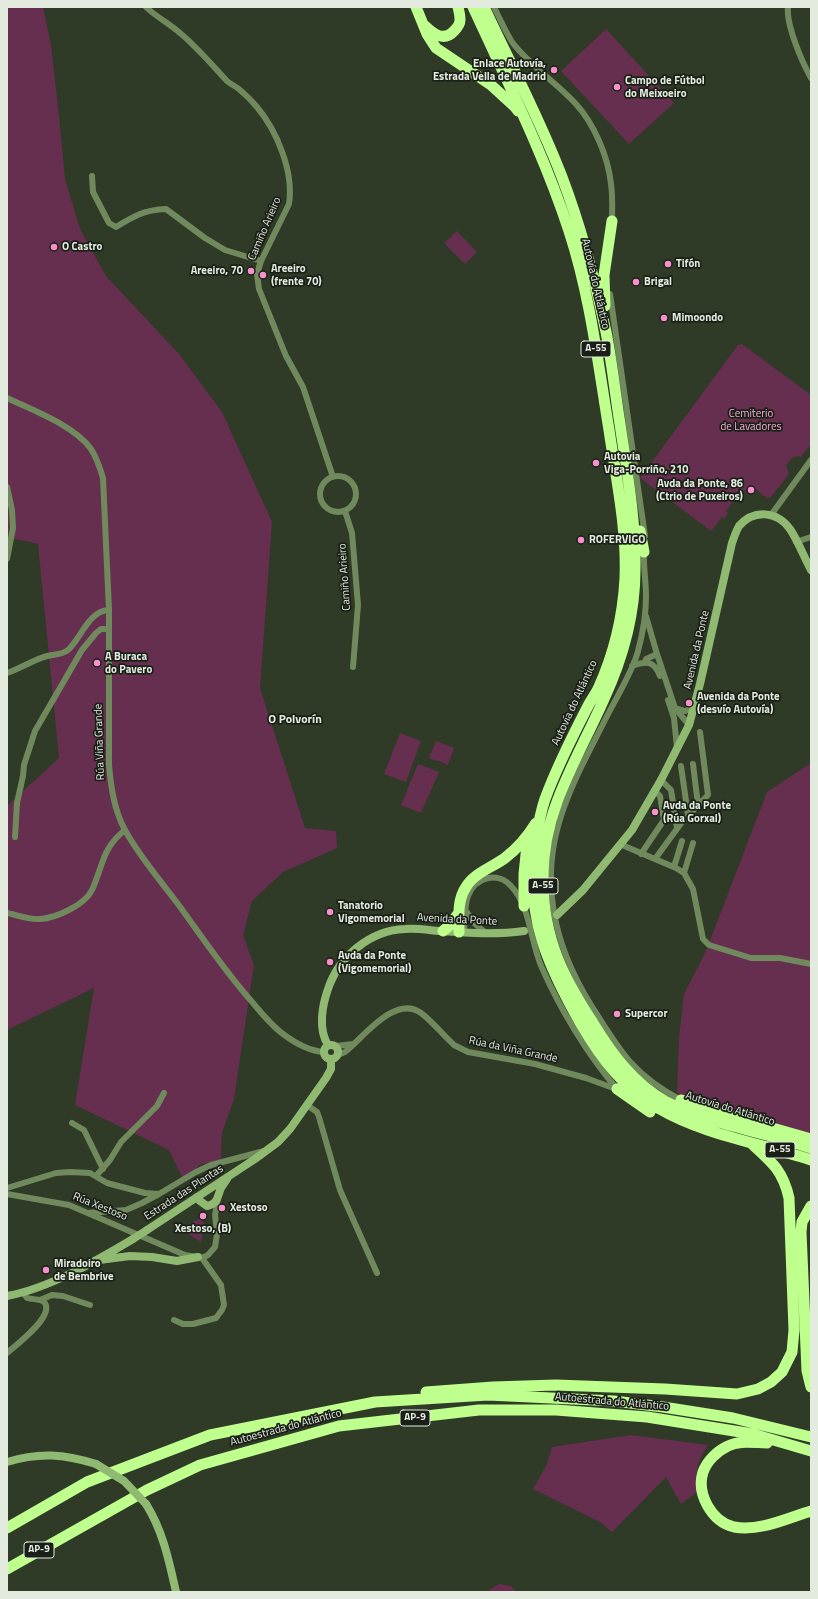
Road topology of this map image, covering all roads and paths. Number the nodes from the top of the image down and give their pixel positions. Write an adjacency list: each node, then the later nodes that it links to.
1 (147, 7): 13 (street, Camiño Arieiro)
2 (416, 7): 8 (highway)
3 (458, 7): 8 (highway)
4 (473, 7): 10 (highway, Autovía do Atlántico / A-55)
5 (484, 7): 14 (highway, Autovía do Atlántico / A-55)
6 (494, 7): 12 (street)
7 (788, 7): 9 (street)
8 (423, 24): 10 (highway)
9 (811, 78)
10 (532, 136): 47 (highway, Autovía do Atlántico / A-55)
11 (92, 176): 13 (street)
12 (612, 221): 14 (highway); 24 (street)
13 (261, 261): 17 (street, Camiño Arieiro)
14 (606, 332): 19 (highway, Autovía do Atlántico / A-55)
15 (7, 398): 27 (street, Rúa Viña Grande)
16 (811, 460): 21 (street)
17 (333, 477): 20 (street); 20 (street)
18 (7, 487): 25 (street)
19 (631, 495): 24 (highway); 82 (highway, Autovía do Atlántico / A-55)
20 (345, 511): 33 (street, Camiño Arieiro)
21 (771, 515): 23 (street); 36 (street, Avenida da Ponte)
22 (811, 537): 23 (street)
23 (796, 542): 26 (street)
24 (644, 552): 28 (street)
25 (7, 559)
26 (811, 570)
27 (109, 610): 29 (street, Rúa Viña Grande); 34 (street)
28 (645, 613): 30 (street); 32 (street)
29 (108, 629): 49 (street, Rúa Viña Grande); 51 (street)
30 (657, 654): 31 (street); 35 (street)
31 (645, 662): 32 (street); 37 (street)
32 (632, 666): 76 (street)
33 (353, 667)
34 (7, 673)
35 (675, 708): 36 (street); 38 (street)
36 (694, 708): 38 (street, Avenida da Ponte)
37 (674, 718): 38 (street); 40 (street)
38 (688, 725): 40 (street, Avenida da Ponte)
39 (700, 732): 45 (street)
40 (677, 749): 43 (street, Avenida da Ponte)
41 (693, 764): 45 (street)
42 (682, 766): 46 (street)
43 (661, 780): 44 (street, Avenida da Ponte); 48 (street)
44 (655, 791): 54 (street, Avenida da Ponte); 55 (street)
45 (698, 805): 46 (street)
46 (688, 815): 48 (street)
47 (538, 821): 50 (highway); 79 (highway, Autovía do Atlántico / A-55)
48 (678, 828): 56 (street)
49 (125, 830): 61 (street); 70 (street, Rúa Viña Grande)
50 (528, 834): 59 (highway); 60 (highway)
51 (15, 837)
52 (682, 841): 57 (street)
53 (693, 843): 58 (street)
54 (622, 845): 55 (street); 62 (street, Avenida da Ponte)
55 (641, 854): 56 (street)
56 (655, 859): 57 (street)
57 (674, 867): 58 (street)
58 (684, 873): 67 (street)
59 (524, 906): 60 (street); 72 (street)
60 (462, 912): 63 (highway); 65 (highway); 66 (street)
61 (7, 913)
62 (557, 915)
63 (443, 931): 65 (street, Avenida da Ponte); 70 (street, Avenida da Ponte)
64 (524, 931): 66 (street, Avenida da Ponte)
65 (462, 932): 66 (street, Avenida da Ponte)
66 (486, 934)
67 (811, 964)
68 (353, 1044): 69 (street); 71 (street, Rúa da Viña Grande); 73 (street, Rúa da Viña Grande)
69 (336, 1046): 70 (street); 71 (street)
70 (326, 1048): 71 (street)
71 (335, 1057): 77 (street, Estrada das Plantas)
72 (605, 1075): 73 (street); 74 (street)
73 (600, 1083): 74 (street, Rúa da Viña Grande)
74 (617, 1089): 79 (highway)
75 (164, 1093): 85 (street)
76 (681, 1100): 80 (highway)
77 (307, 1105): 83 (street, Estrada das Plantas); 100 (street)
78 (72, 1123): 85 (street)
79 (697, 1126): 81 (highway, Autovía do Atlántico / A-55)
80 (811, 1139)
81 (749, 1141): 84 (highway, Autovía do Atlántico / A-55); 108 (highway)
82 (811, 1148)
83 (267, 1150): 86 (street, Estrada das Plantas); 91 (street)
84 (811, 1160)
85 (103, 1169): 87 (street)
86 (230, 1175): 88 (street, Estrada das Plantas); 93 (street)
87 (96, 1176): 89 (street); 91 (street)
88 (214, 1186): 92 (street, Estrada das Plantas); 93 (street)
89 (7, 1188)
90 (7, 1194): 96 (street, Rúa Xestoso)
91 (159, 1194): 96 (street)
92 (197, 1196): 94 (street); 99 (street, Estrada das Plantas, bridge)
93 (219, 1196): 94 (street); 97 (street)
94 (207, 1206): 97 (street)
95 (811, 1206): 107 (highway)
96 (88, 1213): 98 (street, Rúa Xestoso)
97 (215, 1214): 98 (street)
98 (200, 1258): 99 (street); 105 (street)
99 (94, 1261): 101 (street, Estrada das Plantas)
100 (377, 1273)
101 (23, 1293): 102 (street, Estrada das Plantas); 103 (street)
102 (7, 1296)
103 (40, 1300): 104 (street); 106 (street)
104 (90, 1305)
105 (174, 1320)
106 (7, 1353)
107 (811, 1387)
108 (375, 1402): 109 (highway, Autoestrada do Atlántico / AP-9); 114 (highway, Autoestrada do Atlántico / AP-9)
109 (811, 1437)
110 (777, 1442): 111 (highway, Autoestrada do Atlántico / AP-9); 113 (highway); 115 (highway, Autoestrada do Atlántico / AP-9)
111 (811, 1451)
112 (7, 1462): 116 (street, bridge)
113 (811, 1510)
114 (7, 1528)
115 (7, 1568)
116 (176, 1592)

